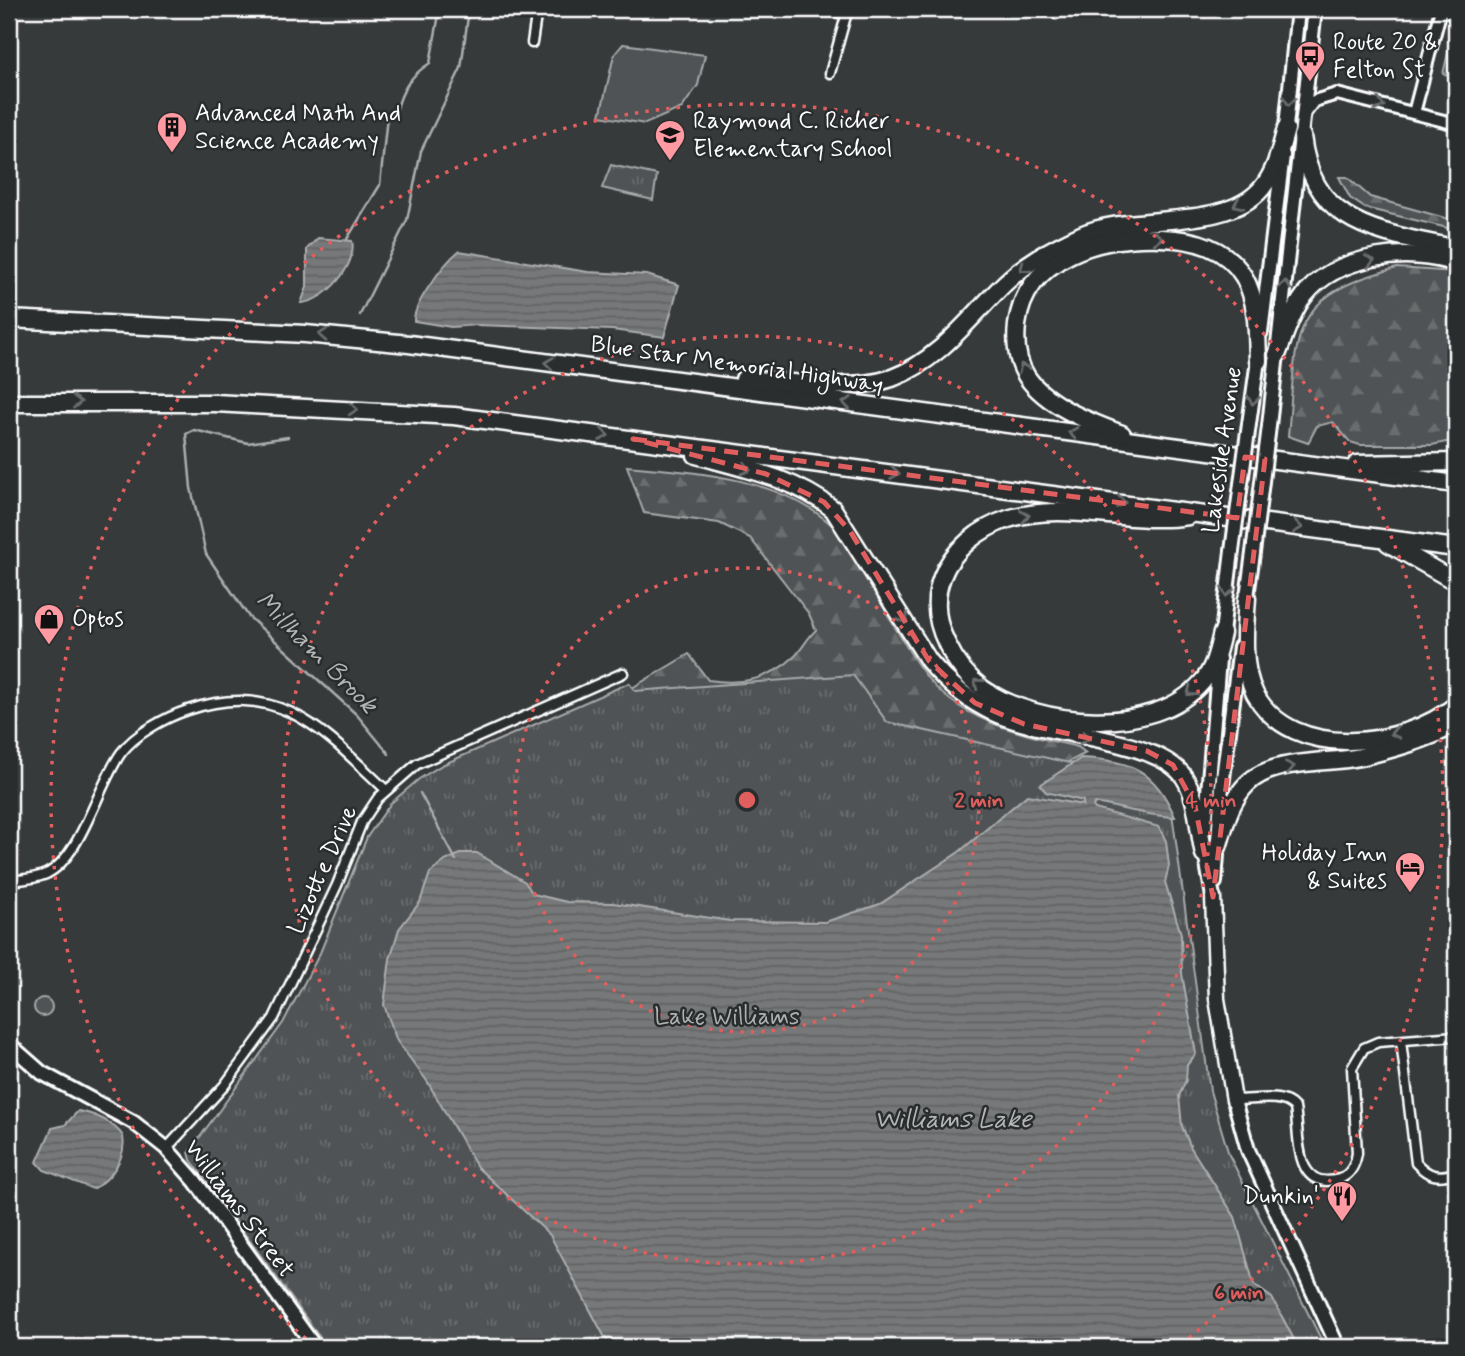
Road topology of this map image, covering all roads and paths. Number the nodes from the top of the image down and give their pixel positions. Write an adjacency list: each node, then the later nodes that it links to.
1 (537, 9): 7 (street)
2 (820, 9): 6 (street)
3 (1298, 9): 12 (main road, Lakeside Avenue, one-way to 12)
4 (1315, 9): 10 (main road, Lakeside Avenue)
5 (1441, 9): 9 (street)
6 (848, 12): 8 (street)
7 (531, 43)
8 (830, 73)
9 (1414, 113): 10 (street, one-way to 9); 11 (street)
10 (1304, 114): 13 (main road, Lakeside Avenue)
11 (1456, 124)
12 (1286, 130): 18 (main road, Lakeside Avenue); 19 (highway, one-way to 19)
13 (1302, 136): 14 (highway); 17 (main road, Lakeside Avenue, one-way to 13)
14 (1456, 249)
15 (1456, 263): 17 (highway, one-way to 15)
16 (9, 319): 19 (highway, Blue Star Memorial Highway, one-way to 16)
17 (1277, 355): 30 (main road, Lakeside Avenue, bridge)
18 (1258, 360): 22 (highway, one-way to 18); 31 (main road, Lakeside Avenue, one-way to 31, bridge)
19 (581, 367): 22 (highway, Blue Star Memorial Highway, one-way to 19)
20 (9, 403): 21 (highway, one-way to 21)
21 (633, 439): 26 (highway, one-way to 26); 36 (highway, one-way to 36)
22 (1165, 446): 23 (highway, Blue Star Memorial Highway)
23 (1286, 462): 24 (highway); 25 (highway, Blue Star Memorial Highway)
24 (1456, 462)
25 (1456, 484)
26 (1206, 514): 27 (highway, one-way to 27); 31 (highway, one-way to 26)
27 (1380, 538): 28 (highway); 29 (highway)
28 (1456, 548)
29 (1456, 582)
30 (1247, 598): 33 (highway, one-way to 30); 36 (main road, Lakeside Avenue)
31 (1222, 634): 36 (main road, Lakeside Avenue)
32 (624, 673): 35 (street, Lizotte Drive)
33 (1456, 705)
34 (1456, 724): 36 (highway, one-way to 34)
35 (386, 790): 37 (street); 43 (street, Lizotte Drive)
36 (1211, 850): 38 (main road, Lakeside Avenue)
37 (9, 881)
38 (1213, 897): 42 (highway, Lakeside Avenue)
39 (1456, 1036): 40 (street)
40 (1401, 1041): 42 (street); 44 (street)
41 (9, 1044): 43 (main road, Williams Street)
42 (1234, 1100): 46 (main road, Lakeside Avenue)
43 (166, 1149): 45 (main road, Williams Street)
44 (1456, 1173)
45 (315, 1347)
46 (1338, 1347)

